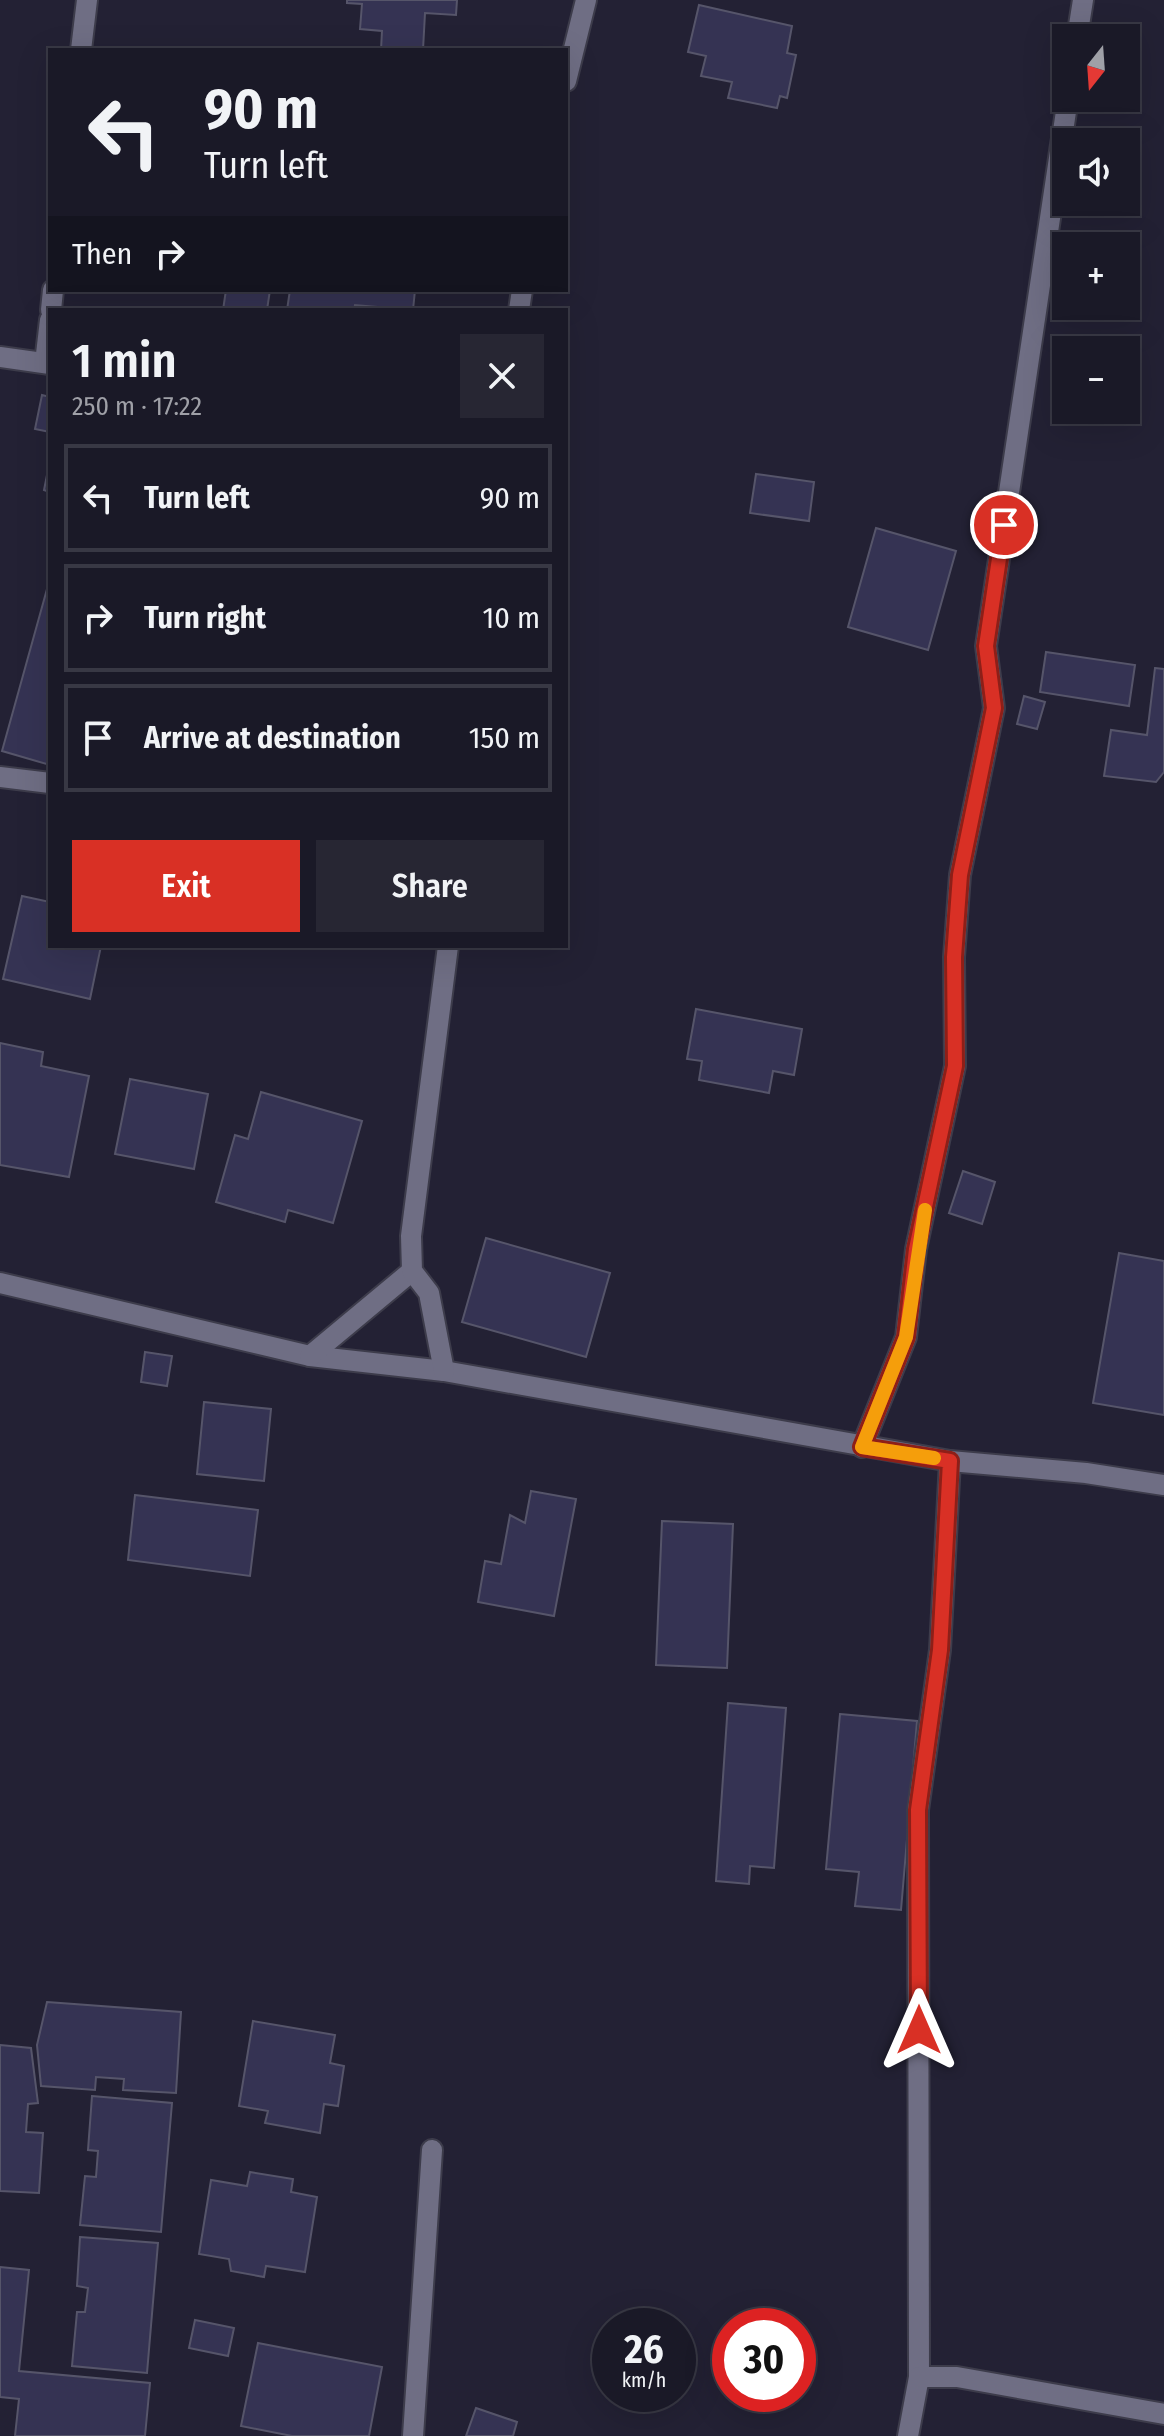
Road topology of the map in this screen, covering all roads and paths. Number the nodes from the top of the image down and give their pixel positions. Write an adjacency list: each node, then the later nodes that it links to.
1 (87, 0): 5 (street)
2 (586, 0): 6 (street)
3 (1083, 0): 4 (street)
4 (1079, 24)
5 (81, 48)
6 (568, 73)
7 (1066, 112): 17 (street)
8 (0, 357): 9 (street)
9 (48, 363)
10 (0, 777): 11 (street)
11 (48, 783)
12 (448, 948): 13 (street)
13 (412, 1271): 15 (street); 16 (street)
14 (0, 1283): 15 (street)
15 (310, 1356): 16 (street)
16 (444, 1371): 17 (street)
17 (862, 1447): 18 (street)
18 (950, 1461): 19 (street); 21 (street)
19 (1164, 1485)
20 (432, 2150): 23 (street)
21 (919, 2377): 22 (street); 24 (street)
22 (1164, 2414)
23 (413, 2436)
24 (908, 2436)

